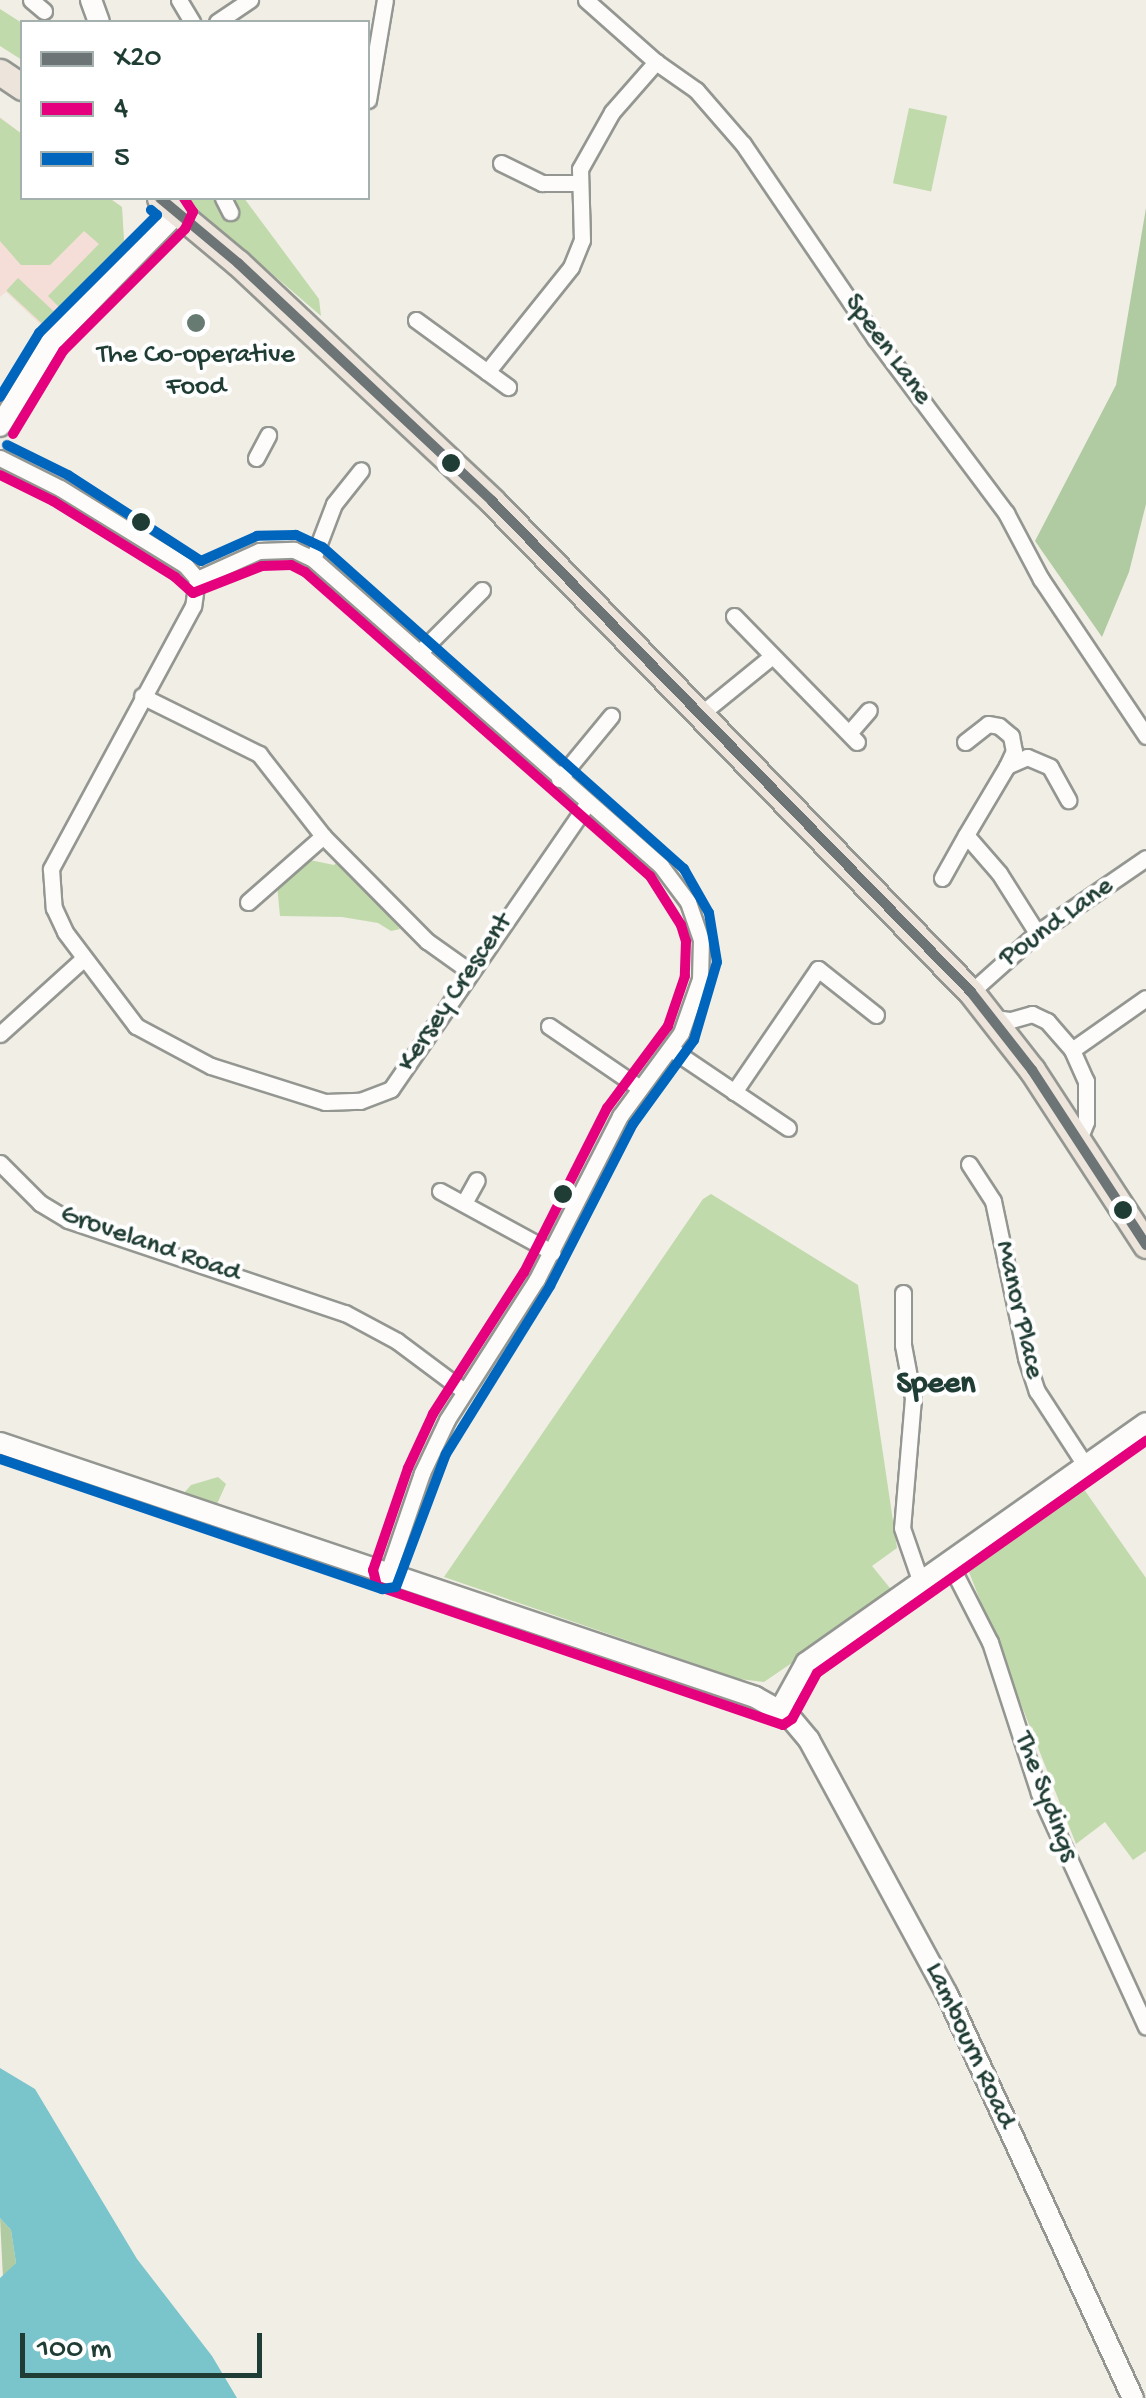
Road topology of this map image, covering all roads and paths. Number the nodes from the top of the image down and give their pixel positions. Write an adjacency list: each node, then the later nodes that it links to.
1 (31, 0): 5 (street)
2 (250, 0): 6 (street)
3 (385, 0): 8 (street)
4 (586, 0): 7 (street, Speen Lane)
5 (44, 12)
6 (220, 20)
7 (656, 62): 10 (street); 30 (street, Speen Lane)
8 (370, 88)
9 (501, 163): 10 (street)
10 (579, 183): 13 (street)
11 (169, 205): 15 (street); 28 (main road)
12 (416, 320): 13 (street)
13 (487, 372): 14 (street)
14 (508, 386)
15 (0, 426)
16 (268, 434): 18 (street)
17 (0, 458): 21 (street)
18 (256, 458)
19 (362, 470): 20 (street)
20 (312, 559): 21 (street); 24 (street)
21 (197, 578): 26 (street, Kersey Crescent)
22 (482, 590): 24 (street)
23 (734, 616): 25 (street)
24 (419, 653): 33 (street)
25 (771, 657): 27 (street); 28 (street)
26 (142, 696): 37 (street); 42 (street, Kersey Crescent)
27 (869, 710)
28 (702, 713): 44 (main road)
29 (611, 716): 33 (street)
30 (1146, 736)
31 (965, 742): 32 (street)
32 (1007, 766): 34 (street); 36 (street)
33 (559, 779): 35 (street)
34 (1068, 800)
35 (586, 804): 43 (street, Kersey Crescent); 50 (street)
36 (966, 835): 39 (street); 41 (street)
37 (324, 836): 40 (street); 43 (street)
38 (1146, 858): 41 (street, Pound Lane)
39 (942, 878)
40 (248, 902)
41 (1037, 933): 44 (street, Pound Lane)
42 (83, 959): 43 (street, Kersey Crescent); 49 (street)
43 (469, 971)
44 (971, 992): 47 (main road)
45 (1146, 998): 51 (street)
46 (876, 1015): 53 (street)
47 (994, 1018): 51 (street); 55 (main road)
48 (549, 1026): 52 (street)
49 (0, 1034)
50 (671, 1049): 52 (street); 53 (street)
51 (1072, 1050): 55 (street)
52 (640, 1088): 64 (street)
53 (734, 1092): 54 (street)
54 (788, 1128)
55 (1078, 1142): 63 (main road)
56 (0, 1163): 67 (street, Groveland Road)
57 (968, 1164): 61 (street, Manor Place)
58 (476, 1180): 62 (street)
59 (1008, 1189): 61 (street, Manor Place)
60 (440, 1191): 62 (street)
61 (994, 1201): 71 (street, Manor Place)
62 (464, 1204): 64 (street)
63 (1146, 1245)
64 (552, 1252): 68 (street)
65 (323, 1283): 67 (street)
66 (903, 1294): 74 (street)
67 (316, 1301): 68 (street, Groveland Road)
68 (464, 1391): 73 (street)
69 (1146, 1423): 71 (street)
70 (0, 1444): 73 (street)
71 (1085, 1466): 72 (street)
72 (950, 1564): 74 (street); 76 (street, The Sydings)
73 (387, 1575): 75 (street)
74 (920, 1583): 75 (street)
75 (780, 1710): 77 (street, Lambourn Road)
76 (1146, 2027)
77 (1133, 2398)

